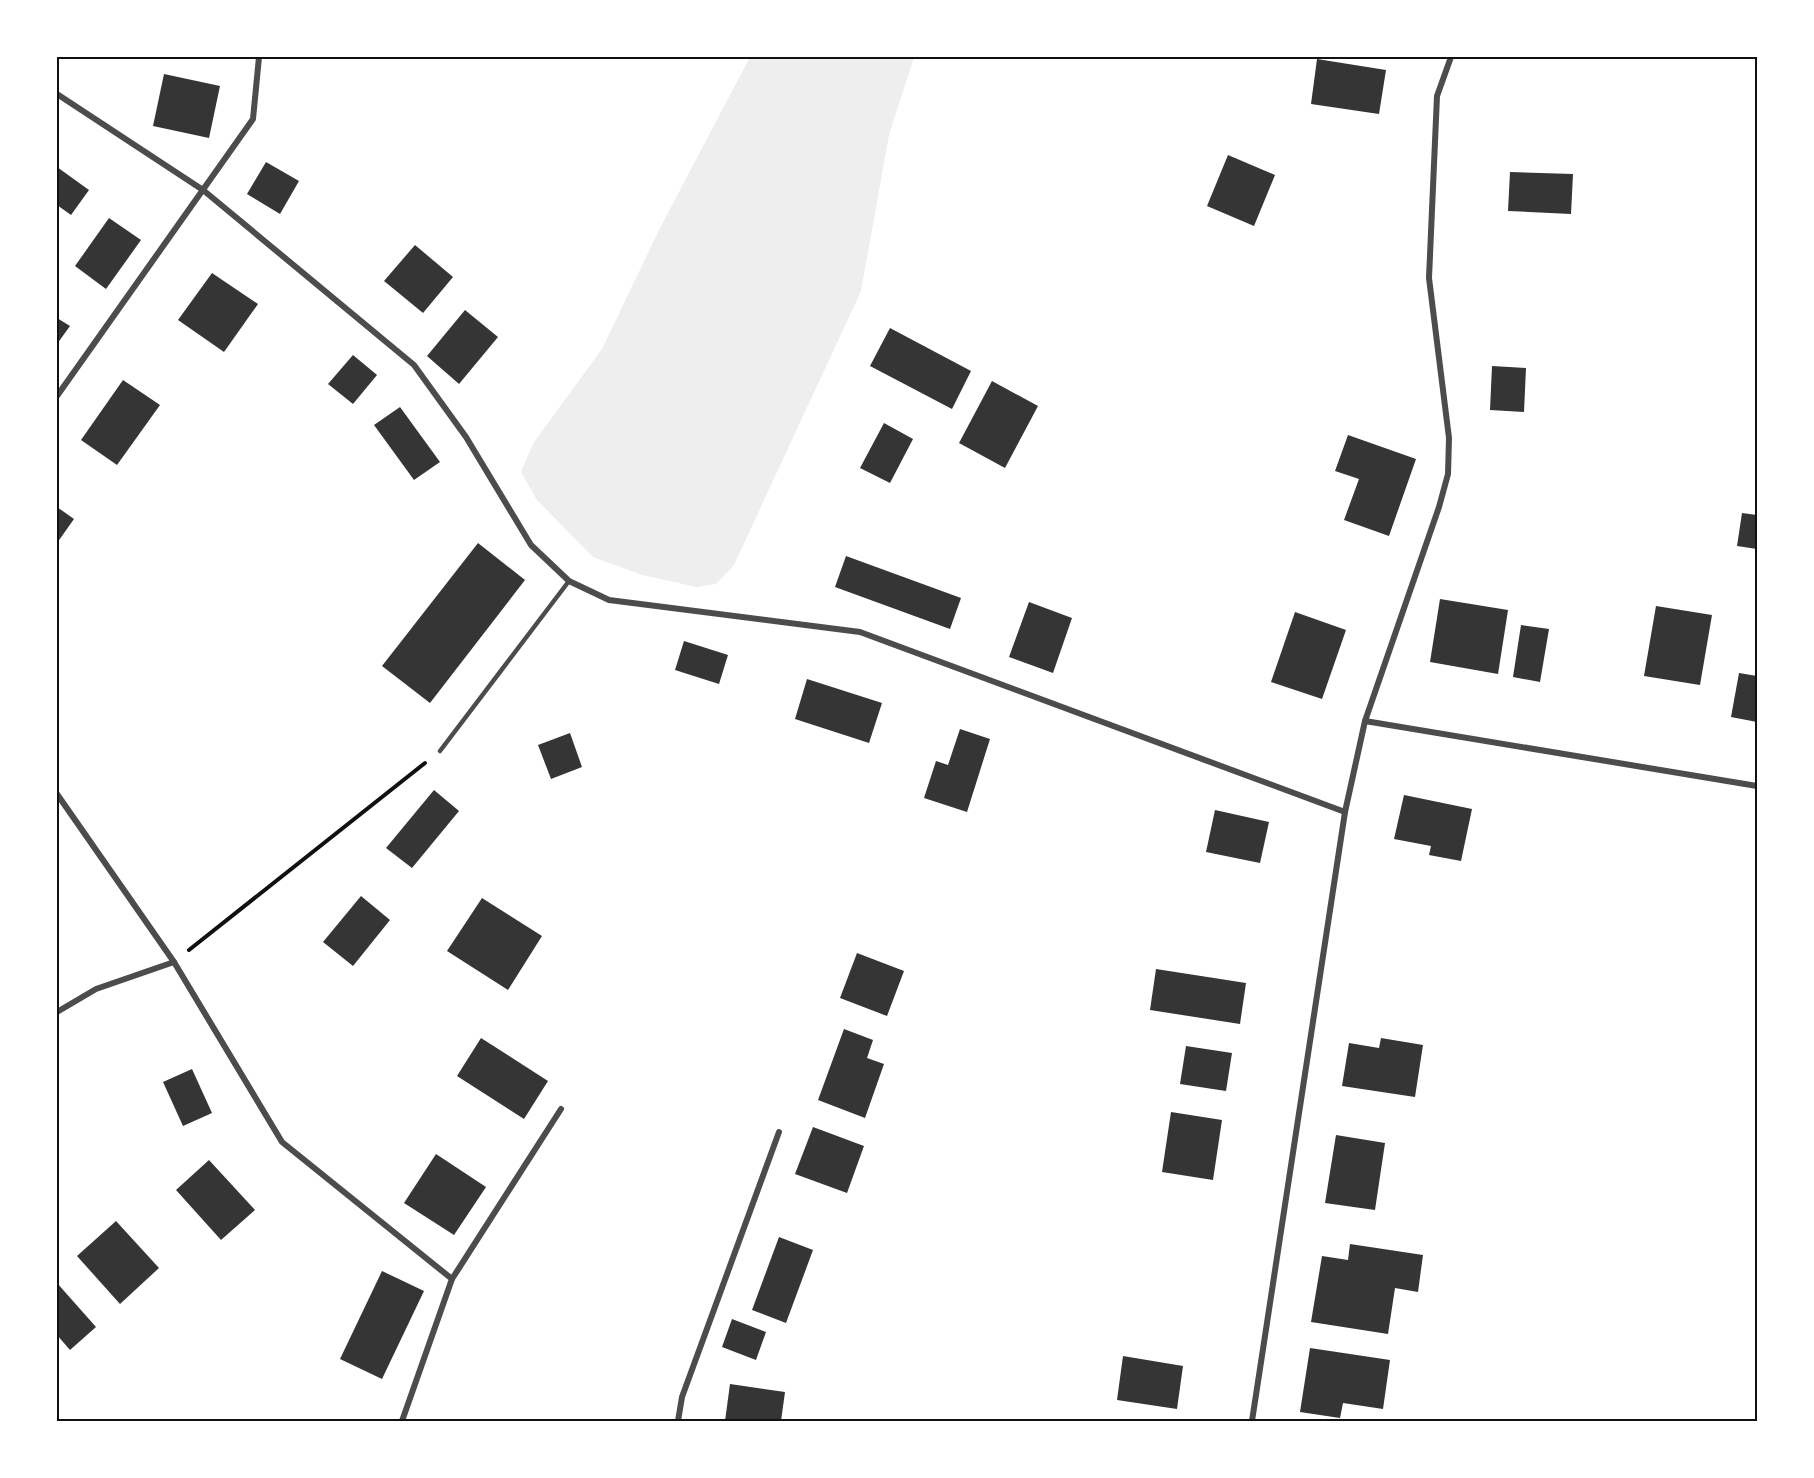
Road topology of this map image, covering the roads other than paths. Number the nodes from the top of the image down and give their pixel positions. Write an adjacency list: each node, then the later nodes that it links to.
1 (259, 57): 4 (street)
2 (1451, 57): 7 (street)
3 (57, 94): 4 (street)
4 (203, 190): 5 (street); 6 (street)
5 (57, 396)
6 (569, 581): 8 (lane); 11 (street)
7 (1365, 721): 9 (street); 11 (street)
8 (440, 751)
9 (1757, 786)
10 (57, 794): 12 (street)
11 (1345, 812): 19 (street)
12 (174, 962): 13 (street); 16 (street)
13 (57, 1012)
14 (561, 1109): 16 (street)
15 (779, 1131): 18 (street)
16 (452, 1279): 17 (street)
17 (402, 1421)
18 (678, 1421)
19 (1252, 1421)

